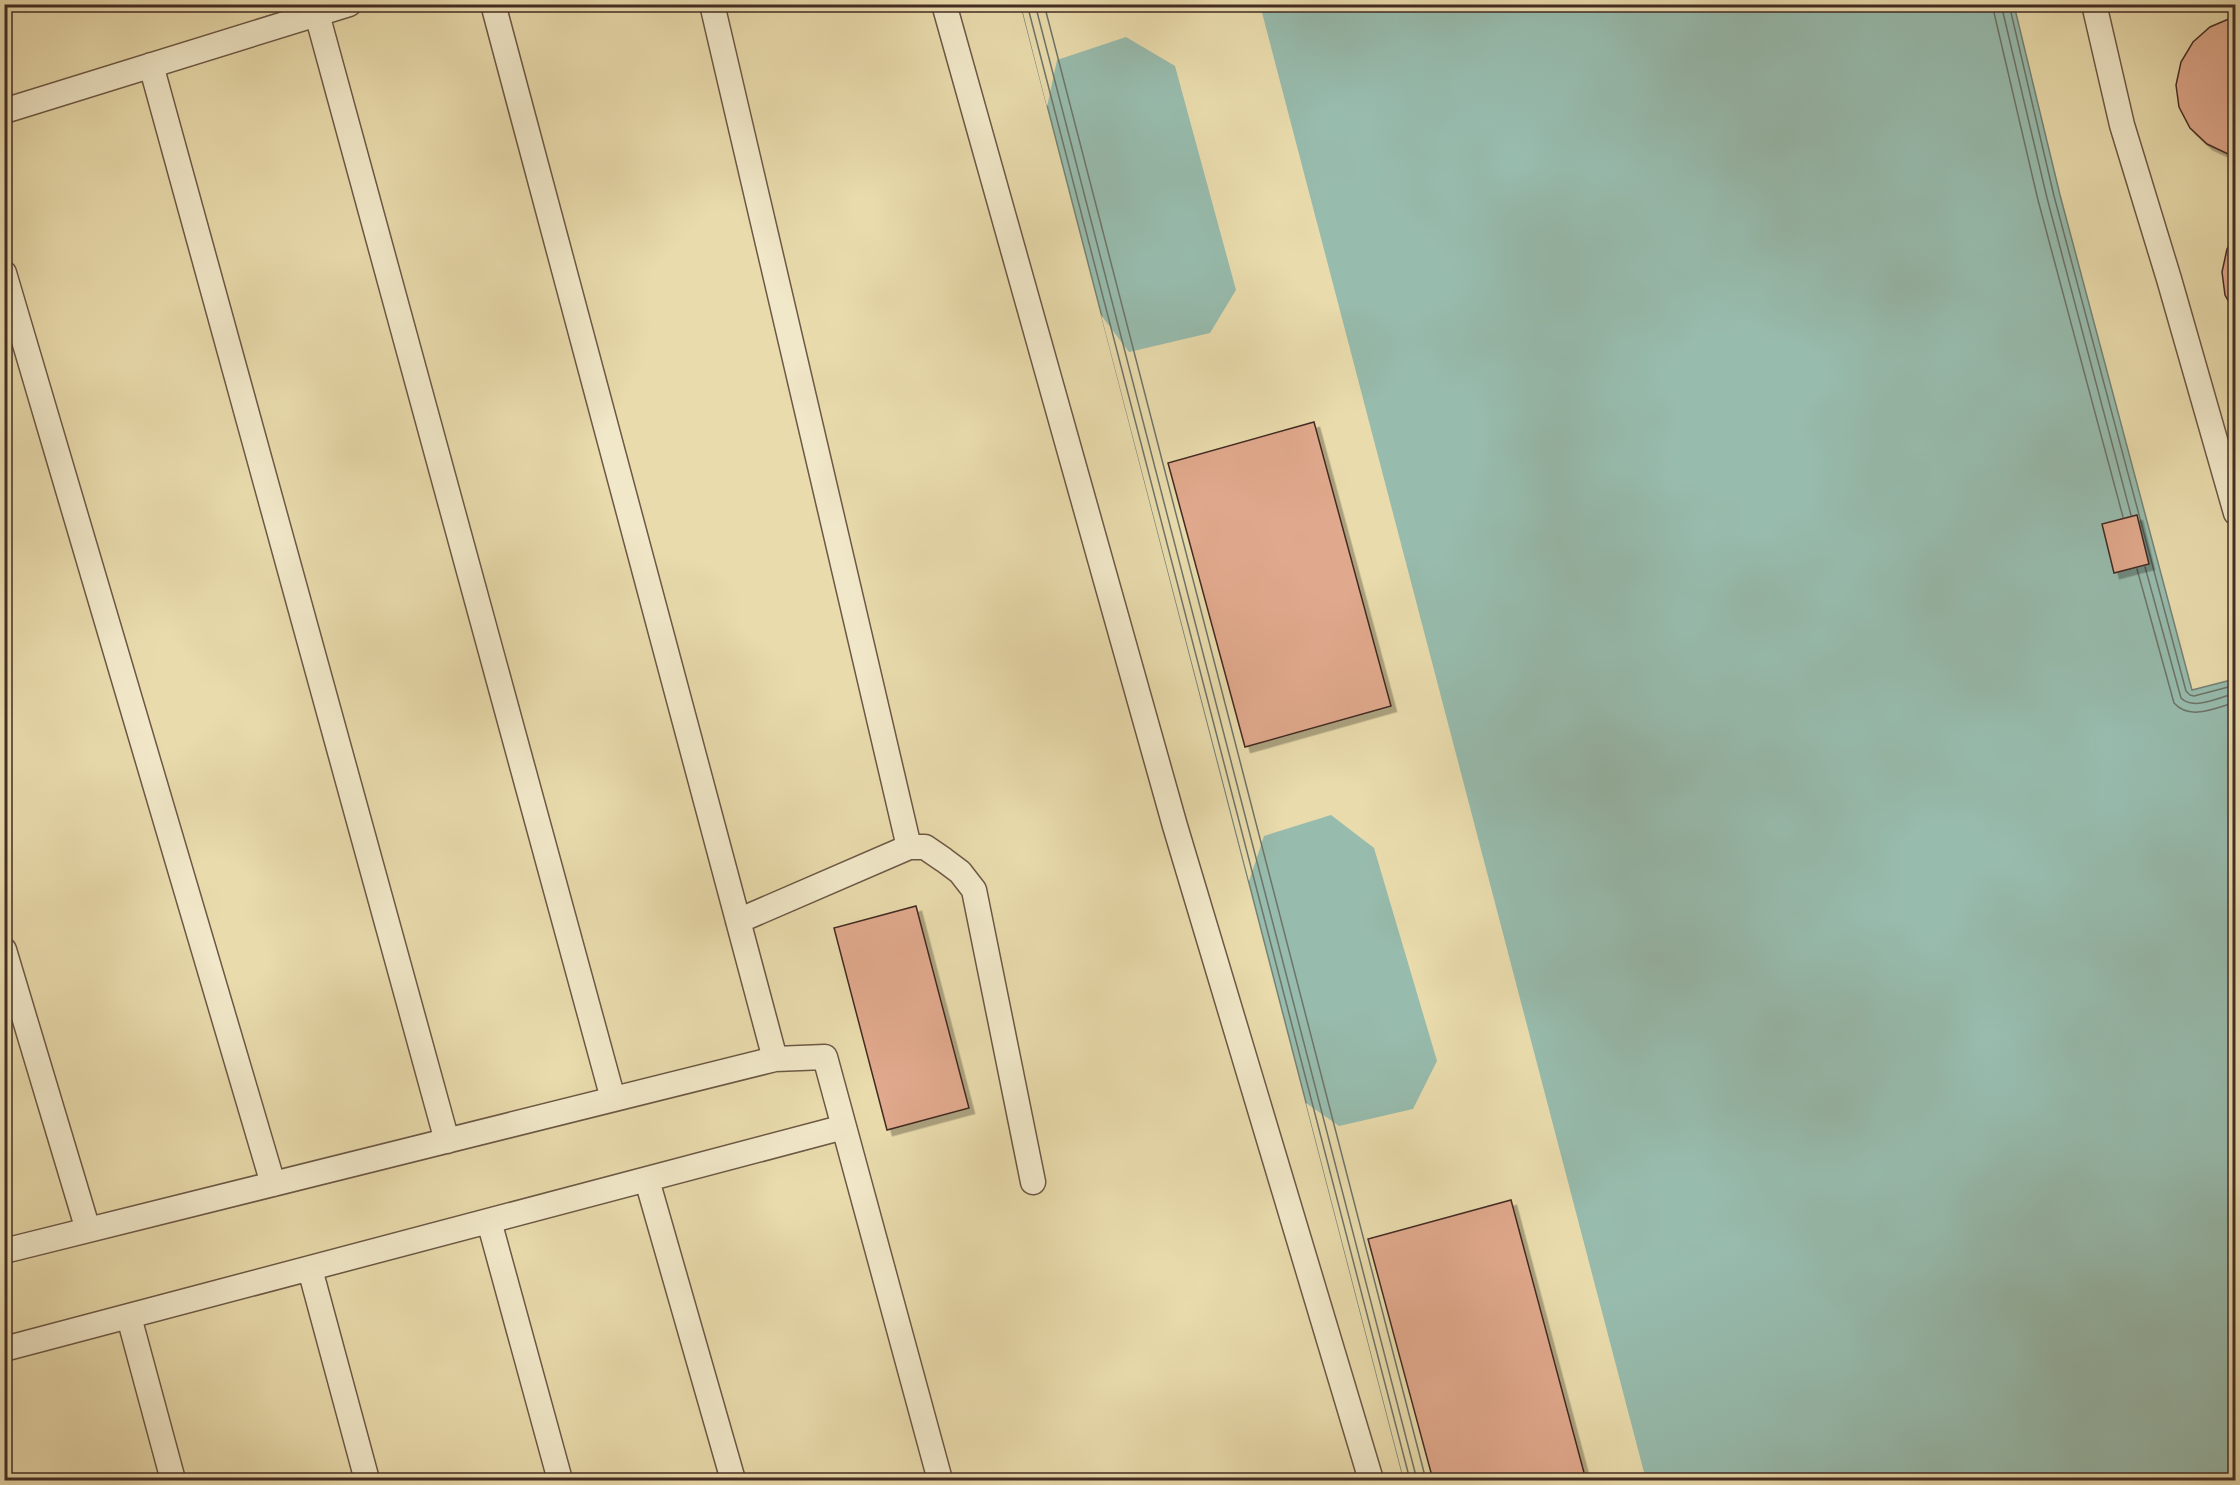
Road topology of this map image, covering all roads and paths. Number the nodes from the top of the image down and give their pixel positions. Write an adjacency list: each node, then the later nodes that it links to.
1 (349, 4): 6 (lane)
2 (493, 4): 12 (lane)
3 (712, 4): 11 (lane)
4 (944, 4): 32 (lane)
5 (2094, 4): 10 (lane)
6 (317, 14): 7 (lane); 15 (lane)
7 (151, 65): 8 (lane); 17 (lane)
8 (4, 111)
9 (4, 273): 20 (lane)
10 (2235, 513)
11 (909, 847): 12 (lane); 19 (lane)
12 (738, 921): 14 (lane)
13 (4, 950): 22 (lane)
14 (775, 1059): 15 (lane); 16 (lane)
15 (613, 1099): 17 (lane)
16 (844, 1128): 18 (lane); 31 (lane)
17 (447, 1141): 20 (lane)
18 (647, 1180): 21 (lane); 30 (lane)
19 (1033, 1182)
20 (273, 1184): 22 (lane)
21 (489, 1221): 24 (lane); 29 (lane)
22 (87, 1230): 23 (lane)
23 (4, 1251)
24 (310, 1269): 25 (lane); 28 (lane)
25 (129, 1317): 26 (lane); 27 (lane)
26 (4, 1349)
27 (173, 1480)
28 (367, 1480)
29 (560, 1480)
30 (733, 1480)
31 (940, 1480)
32 (1371, 1480)

